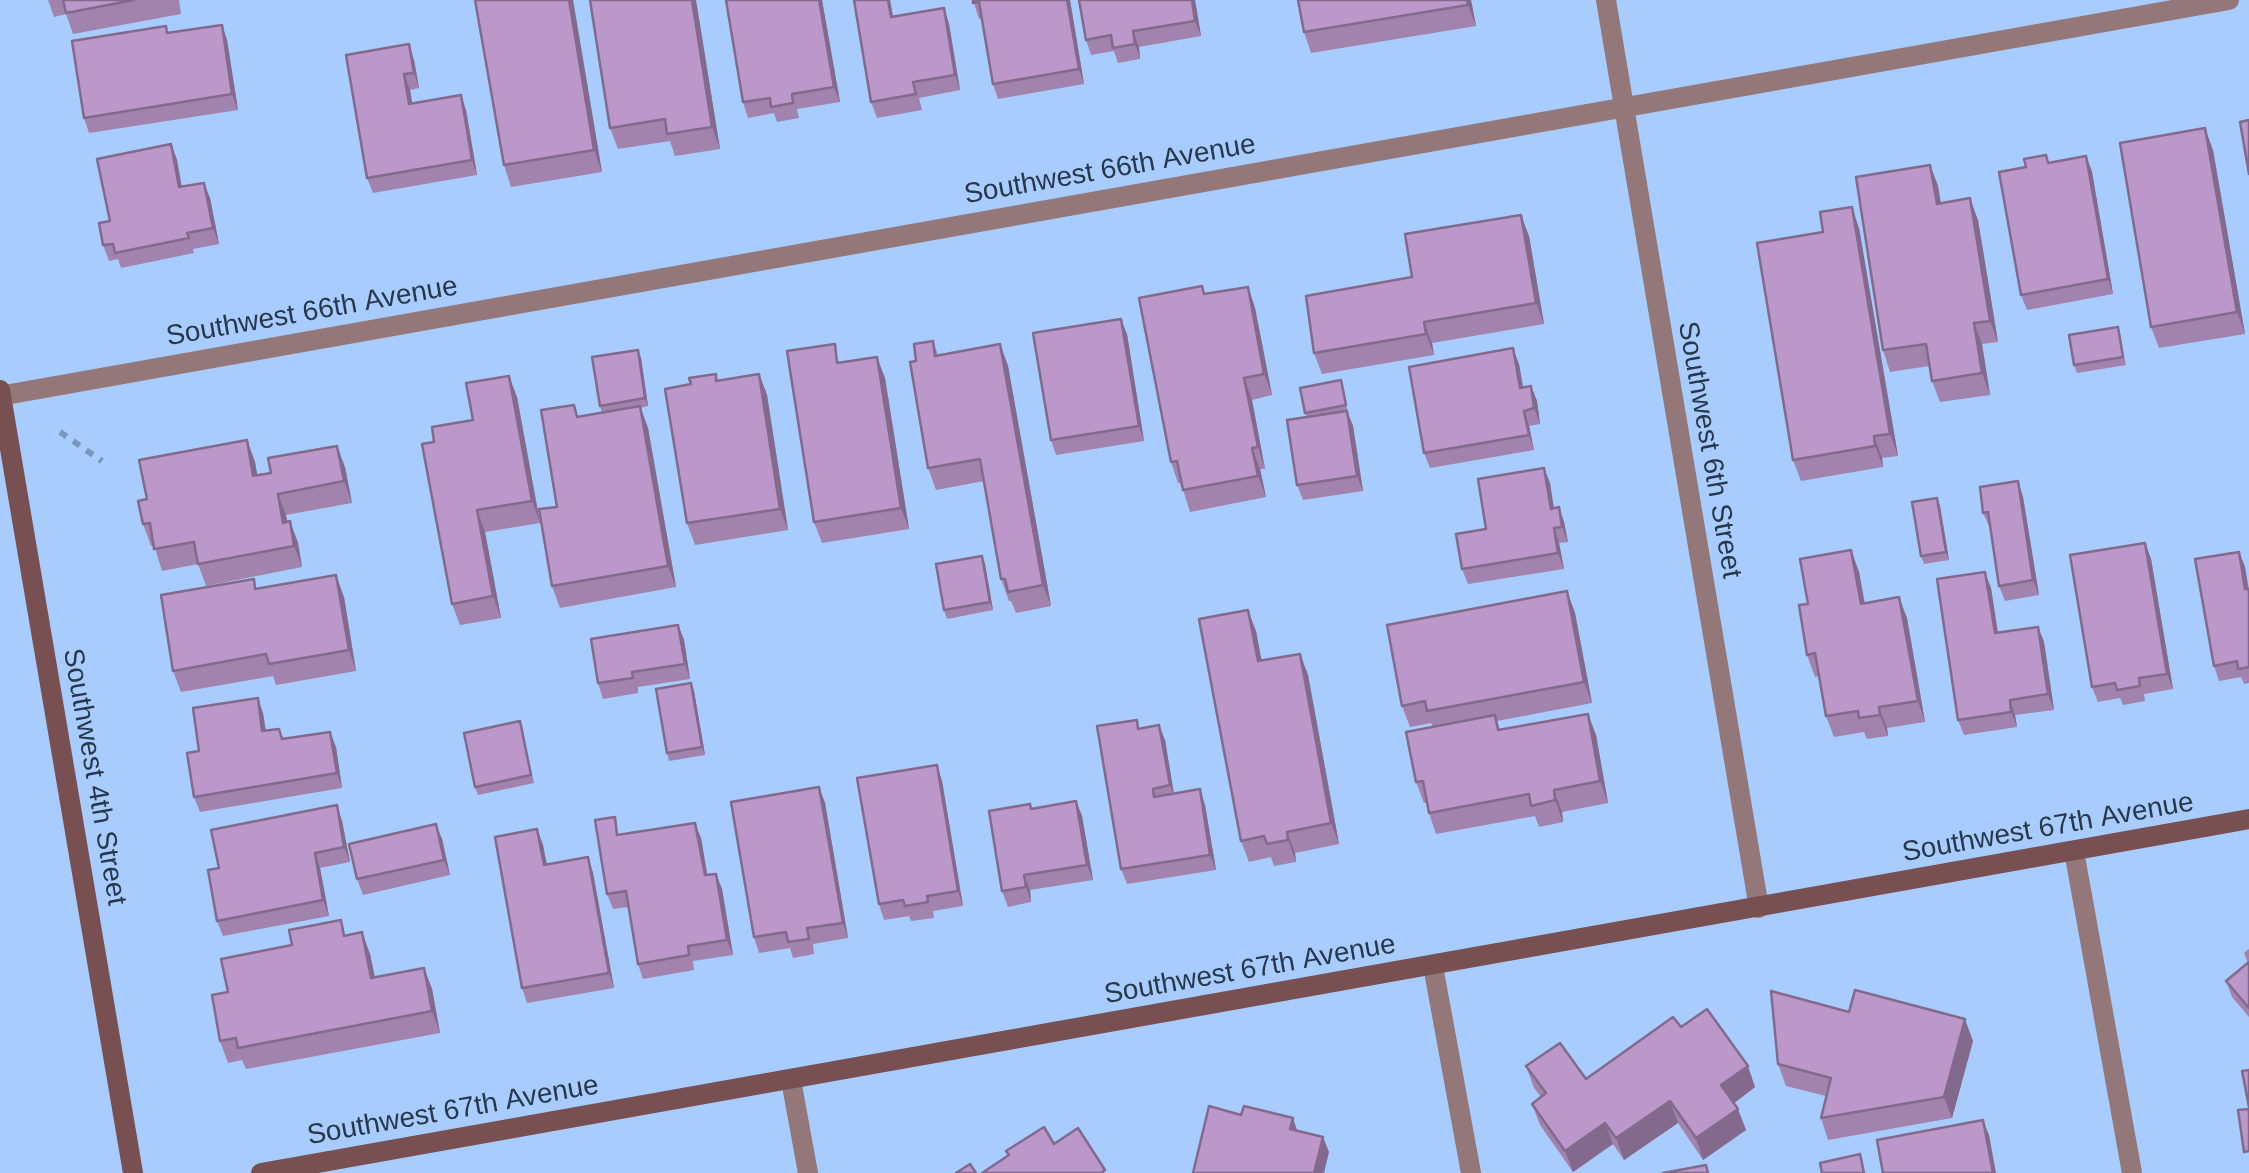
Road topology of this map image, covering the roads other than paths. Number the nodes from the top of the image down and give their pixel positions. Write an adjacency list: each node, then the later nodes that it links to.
1 (1606, 0): 3 (street, Southwest 6th Street)
2 (2229, 0): 3 (street, Southwest 66th Avenue)
3 (1624, 106): 4 (street, Southwest 66th Avenue); 7 (street, Southwest 6th Street)
4 (0, 394): 10 (main road, Southwest 4th Street)
5 (2249, 819): 6 (main road, Southwest 67th Avenue)
6 (2074, 851): 7 (main road, Southwest 67th Avenue); 14 (street)
7 (1759, 908): 8 (main road, Southwest 67th Avenue)
8 (1433, 966): 9 (main road, Southwest 67th Avenue); 13 (street)
9 (791, 1080): 11 (main road, Southwest 67th Avenue); 12 (street)
10 (133, 1173)
11 (261, 1173)
12 (808, 1173)
13 (1472, 1173)
14 (2132, 1173)

